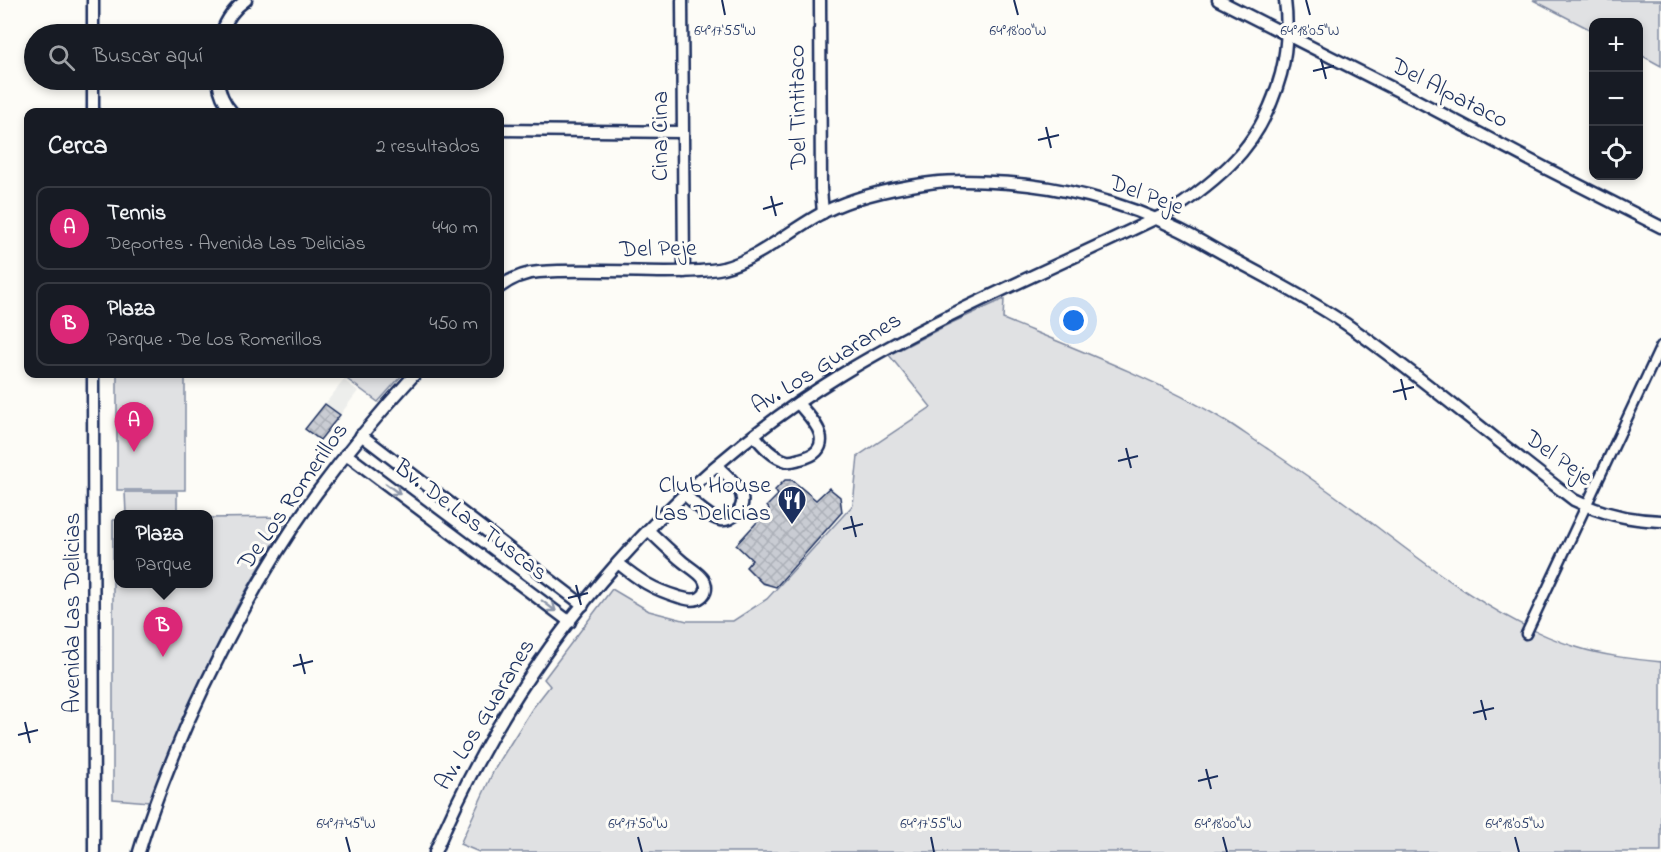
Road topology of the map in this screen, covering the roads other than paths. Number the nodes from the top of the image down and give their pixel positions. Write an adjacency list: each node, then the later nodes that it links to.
1 (93, 0): 7 (street)
2 (246, 0): 8 (street)
3 (682, 0): 15 (street, Cina Cina)
4 (820, 0): 16 (street, Del Tintitaco)
5 (1218, 0): 9 (street, Del Alpataco)
6 (1285, 0): 9 (street, Av. Los Guaranes)
7 (93, 24)
8 (225, 24)
9 (1287, 35): 17 (street, Av. Los Guaranes); 18 (street, Del Alpataco)
10 (93, 90): 12 (street)
11 (221, 90): 13 (street)
12 (93, 108)
13 (228, 108)
14 (504, 130): 15 (street)
15 (682, 132): 19 (street, Cina Cina)
16 (823, 213): 17 (street, Del Peje); 19 (street, Del Peje)
17 (1155, 219): 24 (street, Av. Los Guaranes); 30 (street, Del Peje)
18 (1661, 227)
19 (684, 272): 20 (street, Del Peje)
20 (504, 283)
21 (1661, 346): 30 (street)
22 (93, 378): 37 (street, Avenida Las Delicias)
23 (411, 378): 25 (street, De Los Romerillos)
24 (798, 403): 26 (street, Av. Los Guaranes); 26 (street)
25 (361, 435): 27 (street, De Los Romerillos); 34 (street, Bv. De Las Tuscas)
26 (754, 435): 28 (street, Av. Los Guaranes)
27 (346, 454): 35 (street, Bv. De Las Tuscas, one-way to 35); 38 (street, De Los Romerillos)
28 (717, 466): 29 (street, Av. Los Guaranes); 29 (street)
29 (685, 495): 32 (street, Av. Los Guaranes)
30 (1586, 506): 31 (street, Del Peje); 36 (street)
31 (1661, 521)
32 (648, 530): 33 (street, Av. Los Guaranes); 33 (street)
33 (618, 563): 34 (street, Av. Los Guaranes)
34 (583, 605): 35 (street, Av. Los Guaranes)
35 (570, 621): 39 (street, Av. Los Guaranes)
36 (1526, 634)
37 (94, 852)
38 (139, 852)
39 (435, 852)

